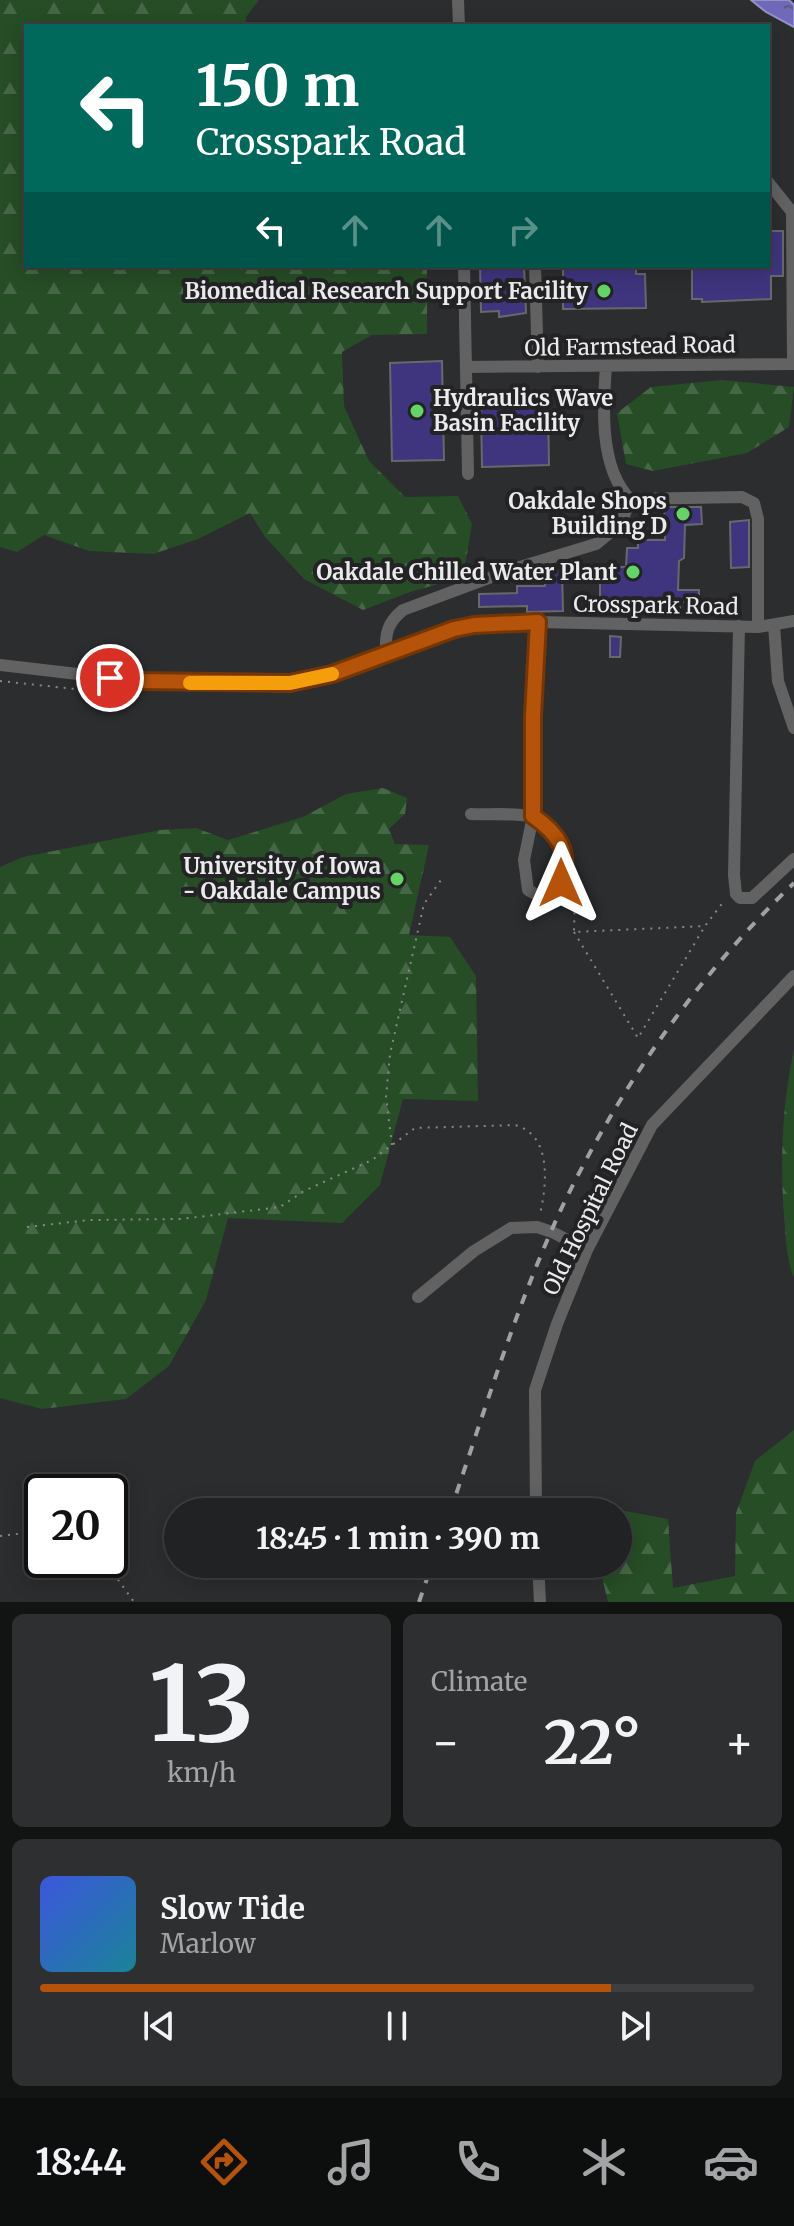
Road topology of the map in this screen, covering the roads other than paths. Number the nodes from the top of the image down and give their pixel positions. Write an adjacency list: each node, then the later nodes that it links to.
1 (458, 0): 2 (street)
2 (459, 24)
3 (770, 184): 4 (street)
4 (793, 223): 7 (street)
5 (464, 268): 9 (street)
6 (535, 268): 10 (street)
7 (794, 364): 8 (street, Old Farmstead Road)
8 (606, 366): 10 (street, Old Farmstead Road); 12 (street)
9 (466, 367): 10 (street, Old Farmstead Road); 11 (street)
10 (538, 367)
11 (468, 474)
12 (630, 499): 17 (street); 18 (street)
13 (794, 621): 15 (street, Crosspark Road)
14 (538, 622): 16 (street, Crosspark Road); 18 (street, Crosspark Road); 22 (street)
15 (774, 625): 17 (street, Crosspark Road); 20 (street)
16 (739, 626): 17 (street, Crosspark Road); 23 (street)
17 (758, 627)
18 (386, 654): 19 (street, Crosspark Road)
19 (0, 665)
20 (794, 728)
21 (471, 814): 22 (street)
22 (533, 816): 22 (street)
23 (794, 859)
24 (794, 976): 25 (street, Old Hospital Road)
25 (587, 1250): 26 (street); 27 (street, Old Hospital Road)
26 (418, 1297)
27 (536, 1498)
28 (539, 1578): 29 (street)
29 (540, 1602)

